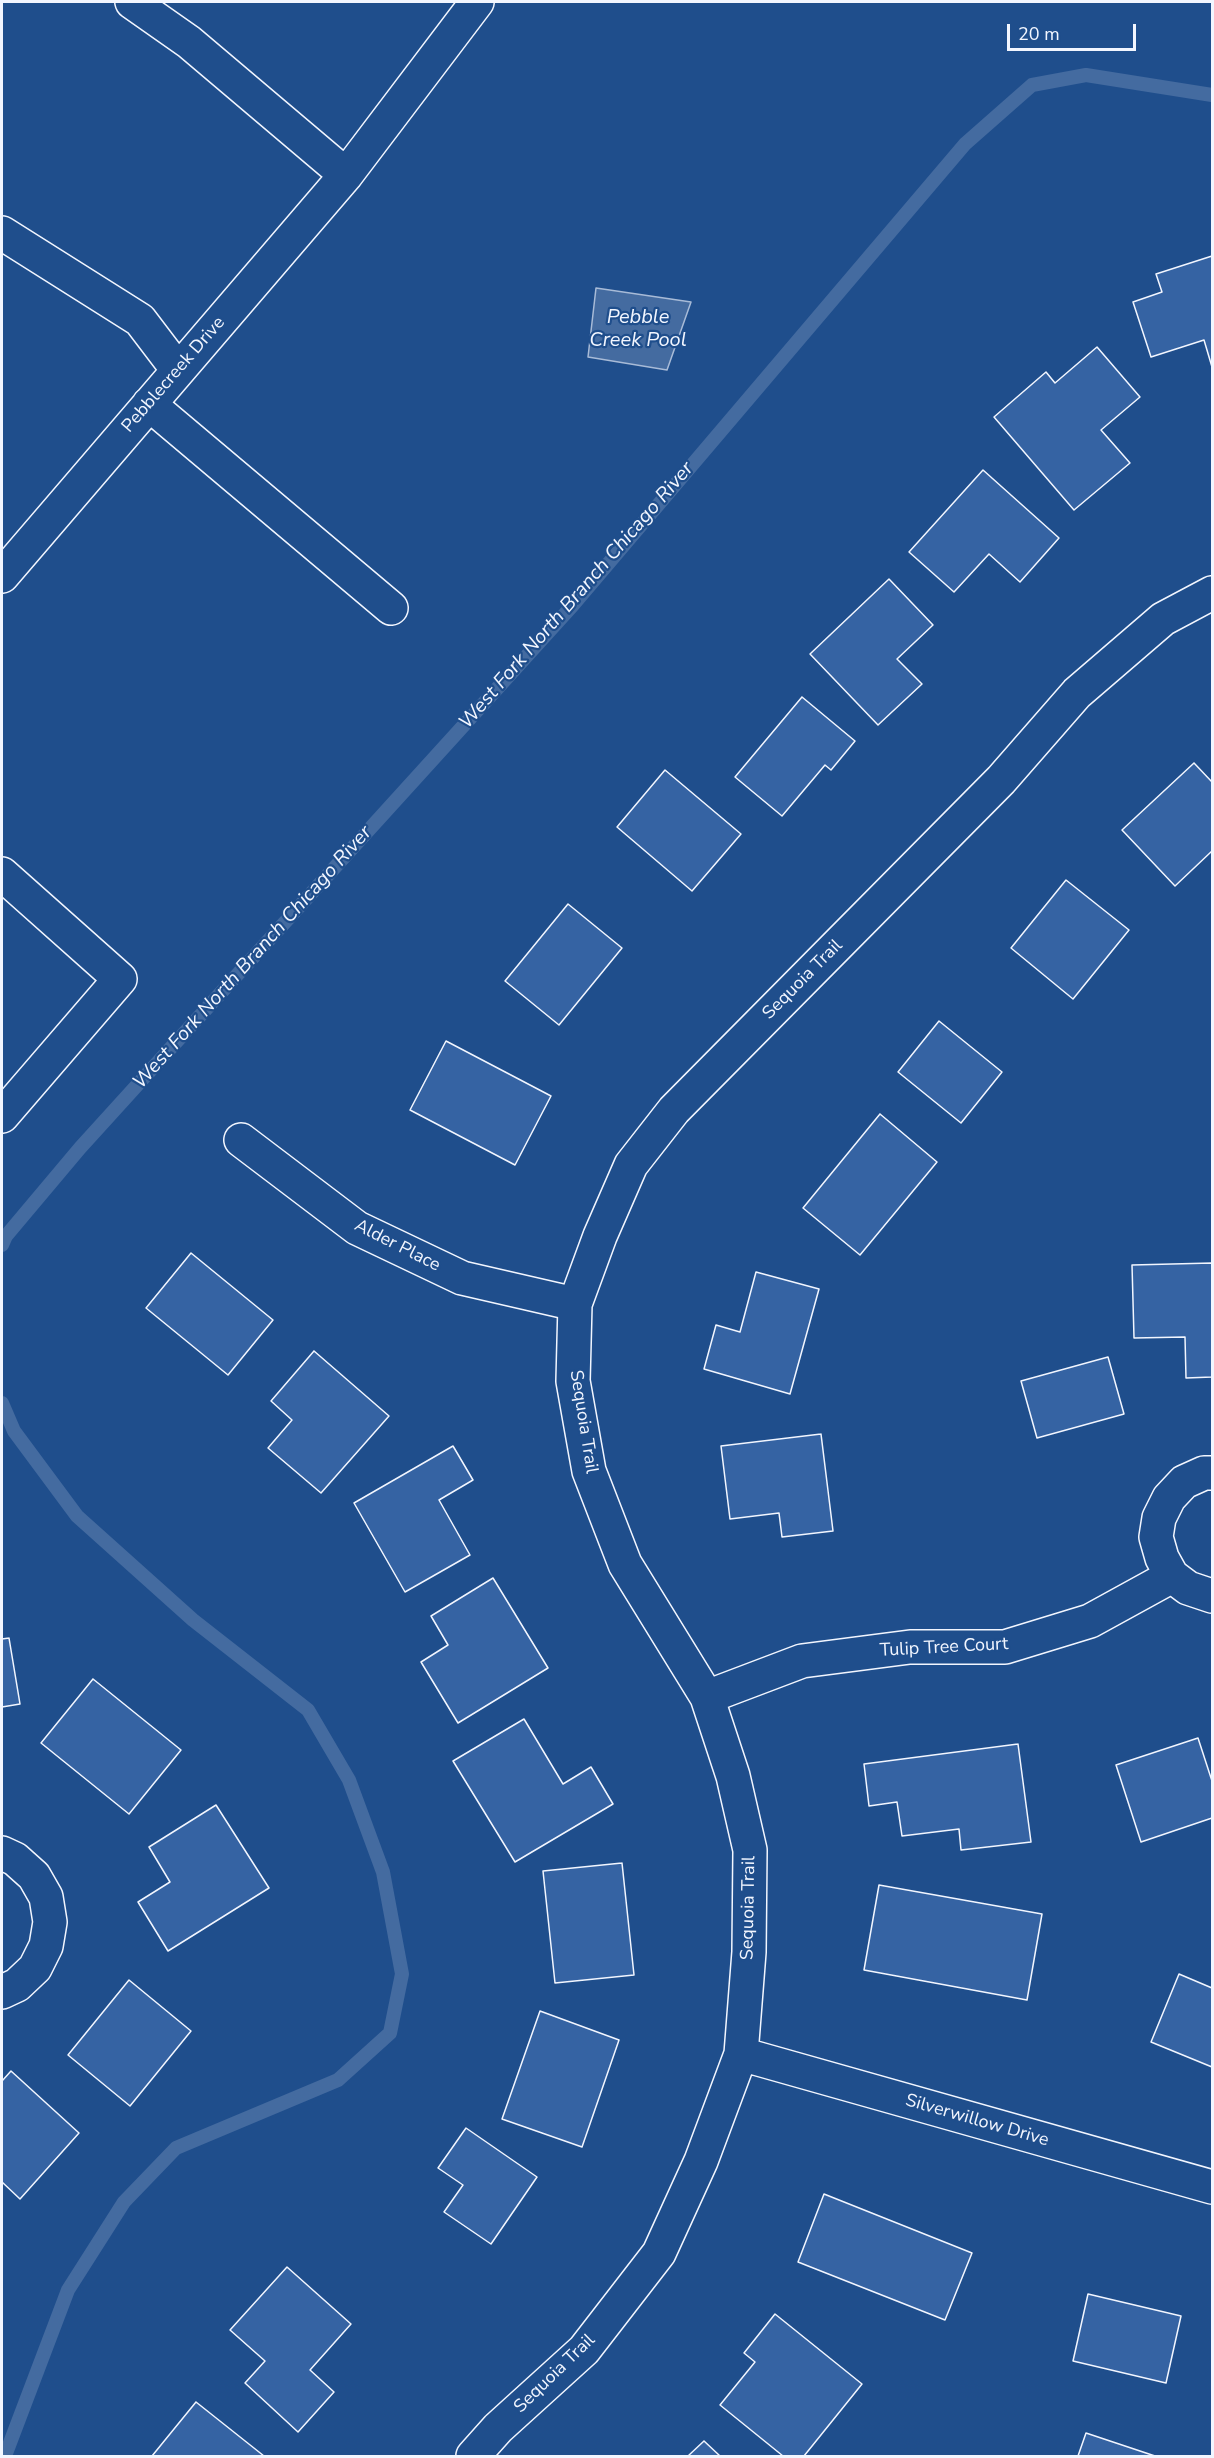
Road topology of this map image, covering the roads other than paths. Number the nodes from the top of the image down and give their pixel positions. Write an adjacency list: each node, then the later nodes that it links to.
1 (132, 2): 3 (street)
2 (477, 2): 3 (street, Pebblecreek Drive)
3 (346, 175): 5 (street, Pebblecreek Drive)
4 (2, 233): 5 (street)
5 (178, 370): 6 (street, Pebblecreek Drive)
6 (150, 404): 7 (street, Pebblecreek Drive); 9 (street)
7 (2, 576)
8 (1212, 592): 13 (street, Sequoia Trail)
9 (391, 608)
10 (2, 874): 11 (street)
11 (2, 1116)
12 (242, 1140): 13 (street, Alder Place)
13 (575, 1304): 17 (street, Sequoia Trail)
14 (1212, 1473): 15 (street)
15 (1172, 1576): 16 (street); 17 (street, Tulip Tree Court)
16 (1212, 1596)
17 (707, 1697): 20 (street, Sequoia Trail)
18 (2, 1853): 19 (street)
19 (2, 1992)
20 (741, 2054): 21 (street, Silverwillow Drive); 22 (street, Sequoia Trail)
21 (1212, 2187)
22 (473, 2457)

